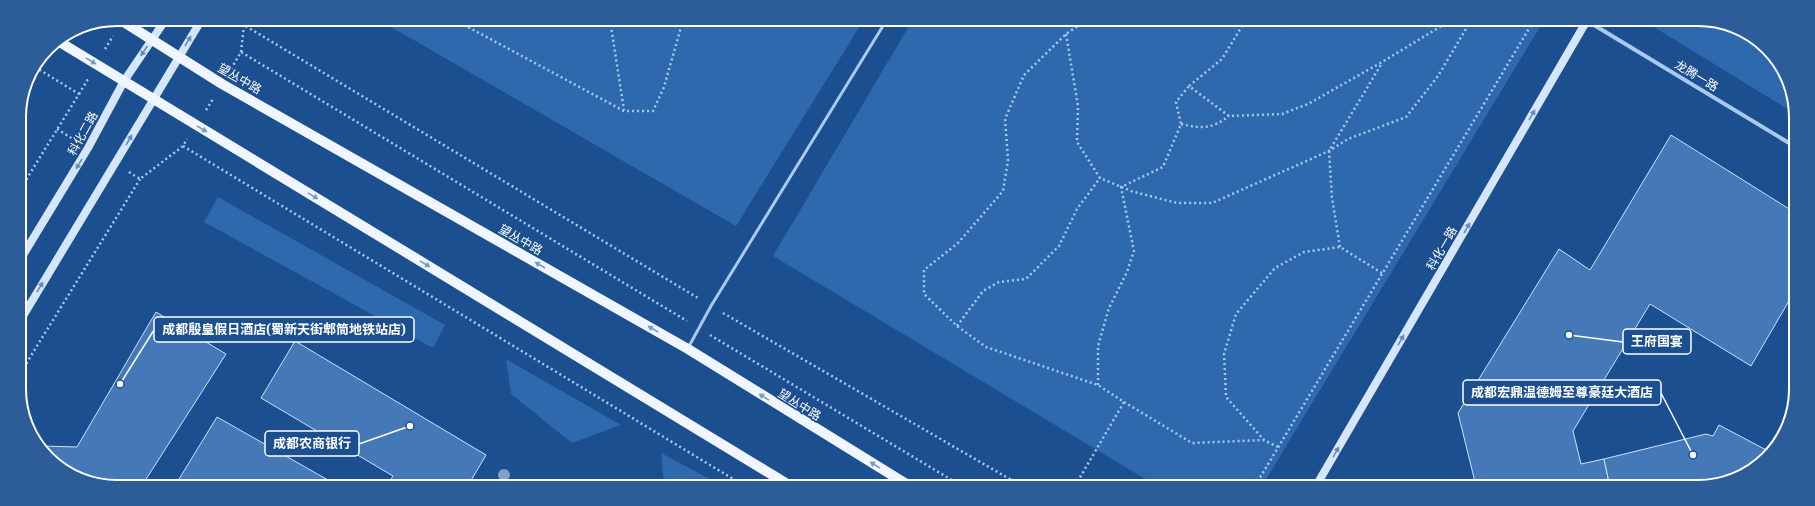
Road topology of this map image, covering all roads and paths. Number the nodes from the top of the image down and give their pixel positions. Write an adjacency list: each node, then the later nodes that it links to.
1 (130, 26): 18 (main road, 望丛中路)
2 (161, 26): 18 (street, 科化二路)
3 (198, 26): 21 (street, one-way to 3)
4 (244, 26): 20 (path)
5 (246, 26): 41 (path)
6 (465, 26): 28 (path)
7 (611, 26): 28 (path)
8 (680, 26): 28 (path)
9 (883, 26): 41 (lane)
10 (1078, 26): 17 (path)
11 (1241, 26): 26 (path)
12 (1441, 26): 22 (path)
13 (1468, 26): 33 (path)
14 (1531, 26): 40 (path)
15 (1584, 26): 58 (street, 科化一路, one-way to 15)
16 (1596, 26): 32 (street, 龙腾一路)
17 (1066, 34): 34 (path); 43 (path)
18 (152, 40): 21 (main road, 望丛中路); 24 (street, 科化二路, one-way to 24)
19 (63, 44): 24 (main road, one-way to 24)
20 (241, 52): 25 (path); 44 (path)
21 (179, 57): 25 (main road, 望丛中路); 27 (street)
22 (1382, 62): 29 (path); 33 (path)
23 (39, 70): 35 (path)
24 (124, 81): 27 (main road); 39 (street, 科化二路, one-way to 39)
25 (222, 84): 31 (path); 45 (main road, 望丛中路, one-way to 25)
26 (1190, 86): 29 (path); 30 (path)
27 (153, 98): 31 (main road); 42 (street, one-way to 27)
28 (624, 110)
29 (1229, 116): 30 (path)
30 (1180, 124): 37 (path)
31 (197, 125): 51 (path); 52 (main road, one-way to 52)
32 (1789, 143)
33 (1329, 151): 37 (path); 38 (path)
34 (1100, 178): 37 (path); 43 (path)
35 (26, 179)
36 (140, 179): 46 (path)
37 (1121, 187): 47 (path)
38 (1340, 247): 40 (path); 49 (path)
39 (26, 250)
40 (1382, 274): 50 (path)
41 (712, 306): 44 (lane); 55 (path)
42 (26, 311)
43 (957, 326): 47 (path)
44 (700, 329): 45 (lane); 54 (path)
45 (688, 349): 53 (main road, 望丛中路, one-way to 45)
46 (26, 364)
47 (1098, 385): 48 (path)
48 (1124, 402): 49 (path); 56 (path)
49 (1264, 440): 50 (path)
50 (1278, 447): 57 (path)
51 (735, 480)
52 (781, 480)
53 (900, 480)
54 (952, 480)
55 (1010, 480)
56 (1078, 480)
57 (1259, 480)
58 (1319, 480)

